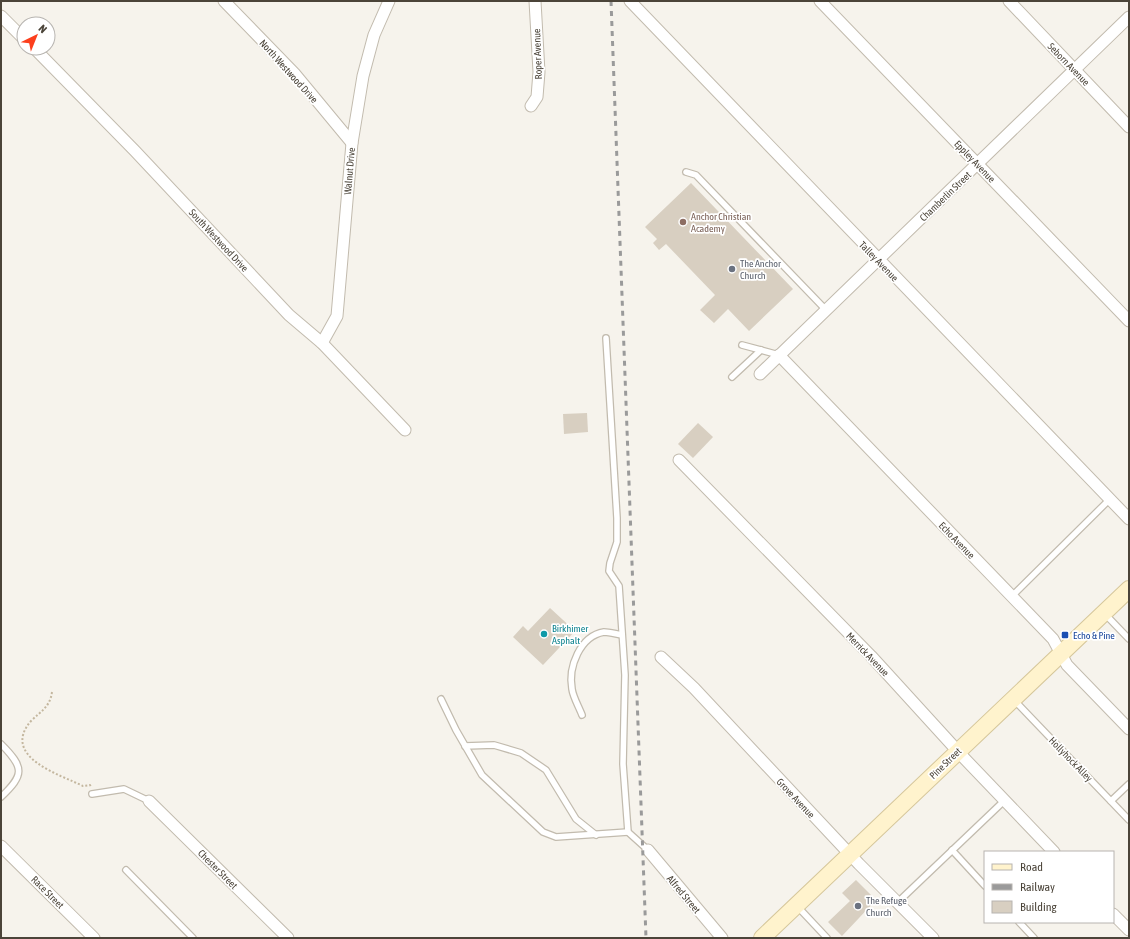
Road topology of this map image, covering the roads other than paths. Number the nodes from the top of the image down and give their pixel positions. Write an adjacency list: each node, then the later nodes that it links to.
1 (224, 1): 14 (street, North Westwood Drive)
2 (389, 1): 14 (street, Walnut Drive)
3 (535, 1): 12 (street, Roper Avenue)
4 (630, 1): 17 (street, Talley Avenue)
5 (820, 1): 15 (street, Eppley Avenue)
6 (1009, 1): 11 (street, Seborn Avenue)
7 (1, 16): 9 (street)
8 (1129, 18): 11 (street, Chamberlin Street)
9 (16, 30)
10 (42, 56): 21 (street, South Westwood Drive)
11 (1074, 70): 13 (street, Seborn Avenue); 15 (street, Chamberlin Street)
12 (531, 106)
13 (1129, 127)
14 (352, 143): 21 (street, Walnut Drive)
15 (977, 164): 17 (street, Chamberlin Street); 19 (street, Eppley Avenue)
16 (686, 172): 18 (lane)
17 (878, 260): 18 (street, Chamberlin Street); 29 (street, Talley Avenue)
18 (826, 310): 24 (street, Chamberlin Street)
19 (1129, 321)
20 (606, 338): 34 (lane)
21 (322, 343): 27 (street, South Westwood Drive)
22 (742, 346): 23 (lane)
23 (761, 350): 24 (lane); 26 (lane)
24 (779, 356): 25 (street, Chamberlin Street); 32 (street, Echo Avenue)
25 (760, 374)
26 (732, 377)
27 (405, 430)
28 (679, 460): 44 (street, Merrick Avenue)
29 (1110, 499): 30 (street, Talley Avenue); 32 (lane)
30 (1129, 519)
31 (1129, 589): 33 (main road, Pine Street)
32 (1011, 597): 36 (street, Echo Avenue)
33 (1104, 613): 35 (lane); 36 (main road, Pine Street)
34 (622, 635): 40 (lane); 52 (lane)
35 (1129, 639)
36 (1060, 653): 38 (main road, Pine Street); 41 (street, Echo Avenue)
37 (661, 656): 58 (street, Grove Avenue)
38 (1012, 698): 44 (main road, Pine Street); 50 (lane, Hollyhock Alley)
39 (441, 699): 43 (lane)
40 (582, 715)
41 (1129, 729)
42 (1, 744): 47 (lane)
43 (466, 746): 53 (lane); 53 (lane)
44 (958, 750): 48 (street, Merrick Avenue); 58 (main road, Pine Street)
45 (1129, 784): 50 (lane)
46 (92, 794): 49 (lane)
47 (1, 797)
48 (1005, 800): 56 (lane); 57 (street, Merrick Avenue)
49 (149, 801): 68 (street, Chester Street)
50 (1111, 801): 51 (lane, Hollyhock Alley)
51 (1129, 820)
52 (628, 832): 53 (lane); 55 (lane)
53 (596, 834)
54 (1, 846): 66 (street, Race Street)
55 (648, 850): 69 (street, Alfred Street)
56 (952, 850): 60 (lane); 61 (lane)
57 (1053, 851)
58 (850, 854): 61 (street, Grove Avenue); 62 (main road, Pine Street)
59 (126, 870): 67 (lane)
60 (984, 885)
61 (898, 902): 72 (street, Grove Avenue)
62 (796, 906): 70 (main road, Pine Street); 71 (lane)
63 (1114, 915): 65 (street)
64 (1020, 923): 73 (lane)
65 (1129, 930)
66 (94, 938)
67 (193, 938)
68 (288, 938)
69 (722, 938)
70 (762, 938)
71 (827, 938)
72 (933, 938)
73 (1034, 938)

